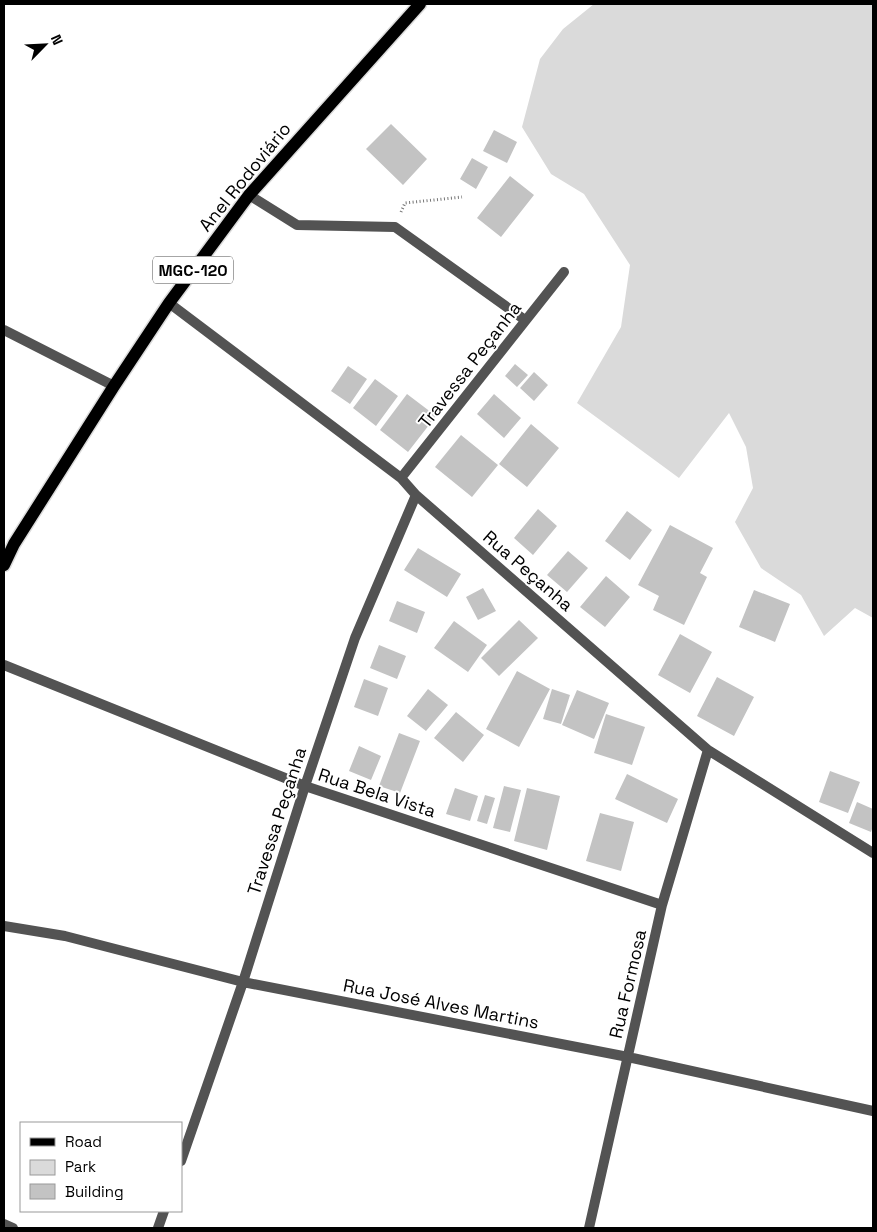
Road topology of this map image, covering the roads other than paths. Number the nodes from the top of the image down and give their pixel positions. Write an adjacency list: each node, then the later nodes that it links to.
1 (420, 4): 2 (main road, Anel Rodoviário / MGC-120)
2 (249, 195): 4 (main road, Anel Rodoviário / MGC-120); 5 (street)
3 (564, 272): 5 (street, Travessa Peçanha)
4 (168, 303): 7 (main road, Anel Rodoviário / MGC-120); 8 (street, Rua Peçanha)
5 (525, 320): 8 (street, Travessa Peçanha)
6 (4, 330): 7 (street)
7 (114, 386): 10 (main road, Anel Rodoviário / MGC-120)
8 (401, 478): 9 (street, Rua Peçanha)
9 (416, 495): 12 (street, Rua Peçanha); 13 (street, Travessa Peçanha)
10 (4, 565)
11 (4, 664): 13 (street, Rua Bela Vista)
12 (708, 750): 14 (street, Rua Peçanha); 15 (street, Rua Formosa)
13 (305, 786): 15 (street, Rua Bela Vista); 17 (street, Travessa Peçanha)
14 (873, 853)
15 (662, 905): 18 (street, Rua Formosa)
16 (4, 926): 17 (street, Rua José Alves Martins)
17 (243, 982): 18 (street, Rua José Alves Martins); 20 (street, Travessa Peçanha)
18 (628, 1057): 19 (street, Rua José Alves Martins); 25 (street, Rua Formosa)
19 (873, 1111)
20 (182, 1157)
21 (164, 1212): 24 (street)
22 (4, 1224): 23 (street)
23 (13, 1228)
24 (158, 1228)
25 (589, 1228)

